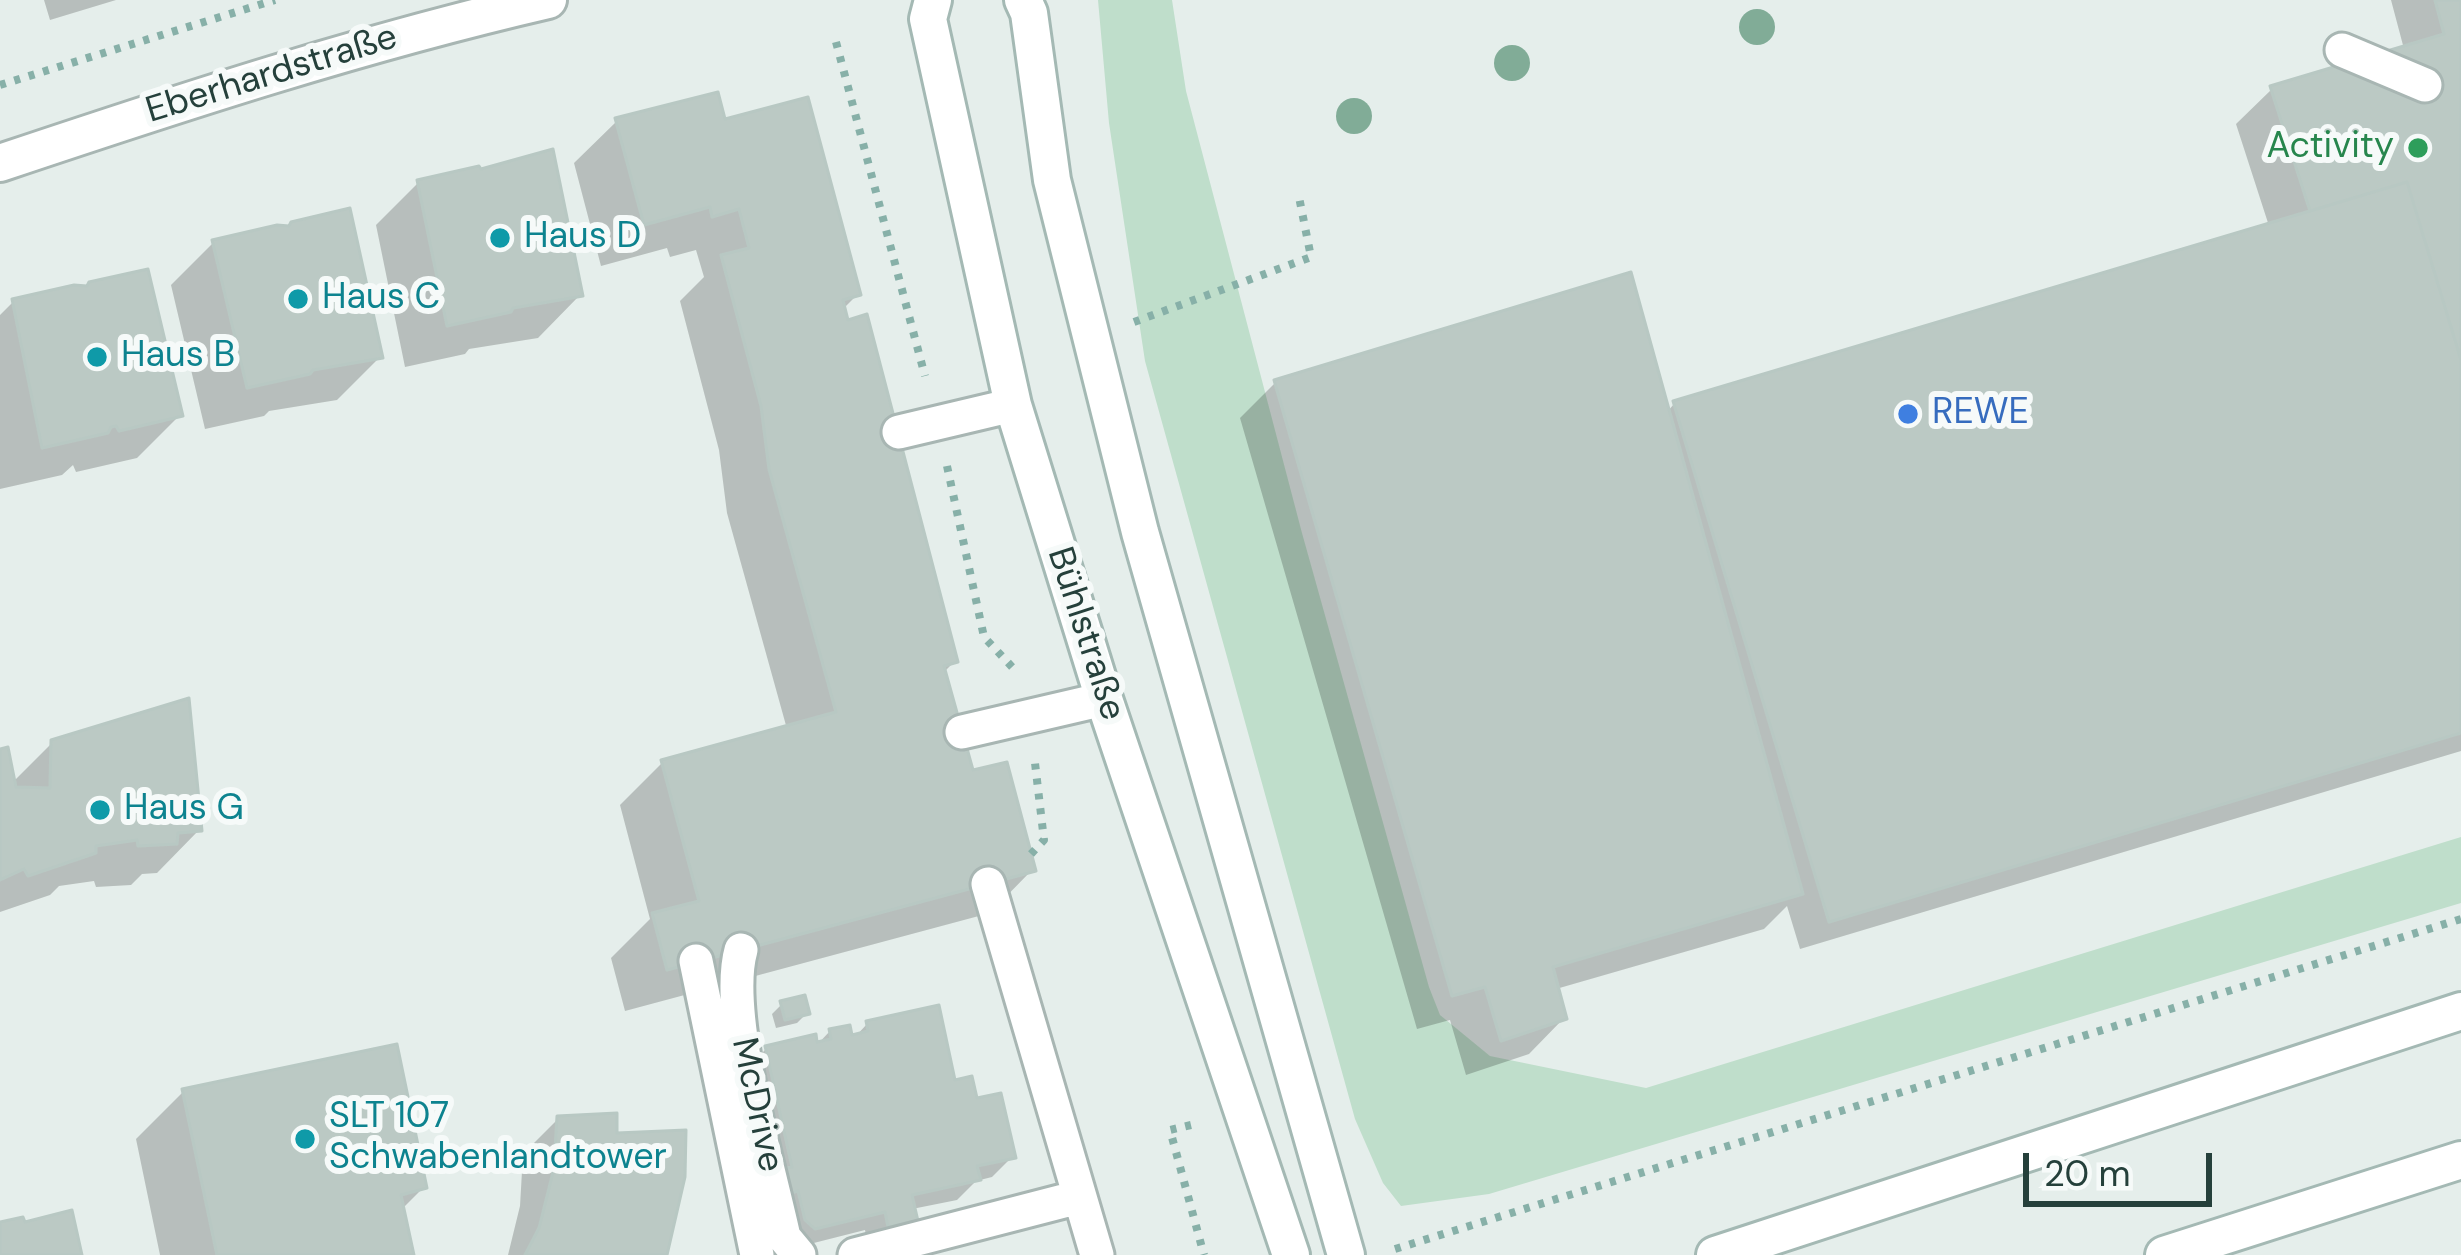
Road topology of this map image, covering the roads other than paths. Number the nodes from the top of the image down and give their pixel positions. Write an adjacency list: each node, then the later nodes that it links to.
1 (548, 0): 6 (main road, Eberhardstraße)
2 (933, 0): 7 (main road, Bühlstraße)
3 (1023, 0): 22 (main road)
4 (2342, 50): 5 (lane)
5 (2425, 85)
6 (0, 163)
7 (1013, 405): 8 (lane); 9 (main road, Bühlstraße)
8 (899, 432)
9 (1105, 699): 10 (lane); 21 (main road, Bühlstraße)
10 (962, 732)
11 (988, 884): 16 (lane)
12 (741, 950): 18 (lane, McDrive)
13 (696, 962): 17 (lane)
14 (2461, 1011): 23 (main road)
15 (2461, 1160): 24 (main road)
16 (1079, 1197): 19 (lane); 20 (lane)
17 (757, 1255)
18 (800, 1255)
19 (855, 1255)
20 (1097, 1255)
21 (1291, 1255)
22 (1346, 1255)
23 (1715, 1255)
24 (2164, 1255)

